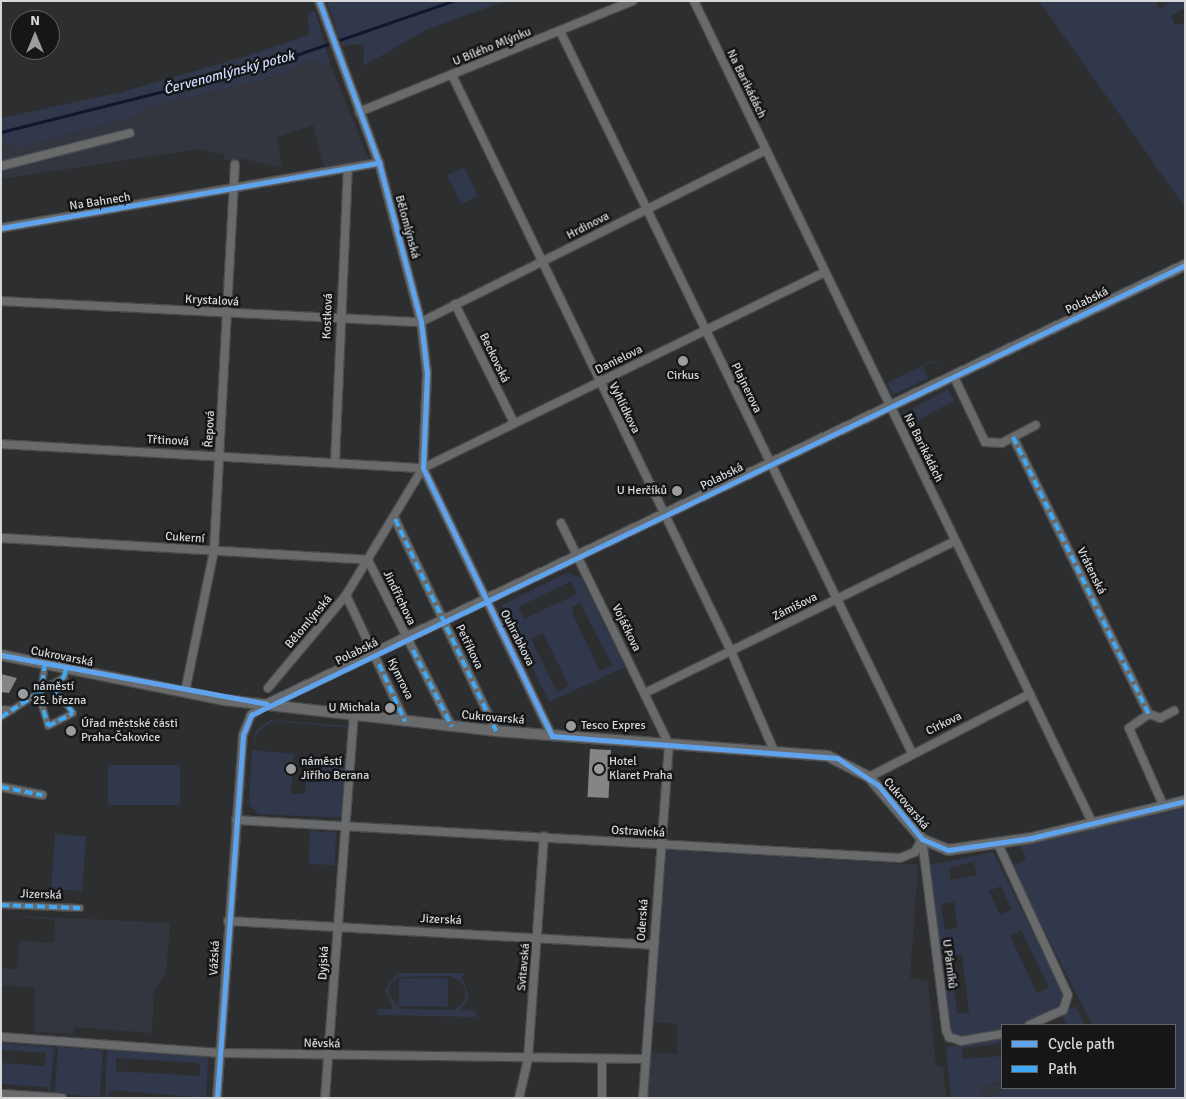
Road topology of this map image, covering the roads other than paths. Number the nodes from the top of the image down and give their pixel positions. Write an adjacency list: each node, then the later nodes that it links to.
1 (319, 1): 6 (street, Bělomlýnská)
2 (632, 1): 4 (street, U Bílého Mlýnku)
3 (694, 1): 8 (street, Na Barikádách)
4 (560, 31): 5 (street, U Bílého Mlýnku); 14 (street, Plajnerova)
5 (452, 75): 6 (street, U Bílého Mlýnku); 16 (street, Vyhlídkova)
6 (359, 112): 9 (street, Bělomlýnská)
7 (130, 133): 11 (street)
8 (766, 150): 14 (street, Hrdinova); 18 (street, Na Barikádách)
9 (379, 163): 12 (street, Na Bahnech); 23 (street, Bělomlýnská)
10 (235, 165): 13 (street, Řepová)
11 (1, 166)
12 (348, 171): 13 (street, Na Bahnech); 22 (street, Kostková)
13 (234, 190): 15 (street, Na Bahnech); 21 (street, Řepová)
14 (646, 209): 16 (street, Hrdinova); 24 (street, Plajnerova)
15 (1, 228)
16 (541, 262): 20 (street, Hrdinova); 26 (street, Vyhlídkova)
17 (1185, 265): 25 (street, Polabská)
18 (825, 272): 24 (street, Danielova); 27 (street, Na Barikádách)
19 (1, 301): 21 (street, Krystalová)
20 (455, 304): 23 (street, Hrdinova); 28 (street, Beckovská)
21 (227, 313): 22 (street, Krystalová); 32 (street, Řepová)
22 (339, 318): 23 (street, Krystalová); 33 (street, Kostková)
23 (421, 322): 35 (street, Bělomlýnská)
24 (705, 330): 26 (street, Danielova); 34 (street, Plajnerova)
25 (954, 377): 27 (street, Polabská); 30 (street)
26 (599, 382): 28 (street, Danielova); 36 (street, Vyhlídkova)
27 (890, 407): 34 (street, Polabská); 40 (street, Na Barikádách)
28 (514, 423): 35 (street, Danielova)
29 (1036, 425): 30 (street)
30 (1013, 437): 65 (street, Vrátenská)
31 (1, 444): 32 (street, Třtinová)
32 (220, 455): 33 (street, Třtinová); 41 (street, Řepová)
33 (335, 463): 35 (street, Třtinová)
34 (770, 464): 36 (street, Polabská); 45 (street, Plajnerova)
35 (424, 468): 37 (street, Bělomlýnská); 46 (street, Ouhrabkova)
36 (664, 516): 42 (street, Polabská); 49 (street, Vyhlídkova)
37 (395, 519): 43 (street, Bělomlýnská); 47 (street, Petříkova)
38 (562, 523): 42 (street, Vojáčkova)
39 (1, 538): 41 (street, Cukerní)
40 (955, 541): 45 (street, Zámišova); 59 (street, Na Barikádách)
41 (214, 551): 43 (street, Cukerní); 57 (street, Řepová)
42 (578, 557): 46 (street, Polabská); 58 (street, Vojáčkova)
43 (368, 560): 44 (street, Bělomlýnská); 48 (street, Jindřichova)
44 (346, 595): 50 (street, Kymrova); 55 (street, Bělomlýnská)
45 (837, 599): 49 (street, Zámišova); 73 (street, Plajnerova)
46 (486, 601): 47 (street, Polabská); 70 (street, Ouhrabkova)
47 (445, 620): 48 (street, Polabská); 69 (street, Petříkova)
48 (407, 639): 50 (street, Polabská); 68 (street, Jindřichova)
49 (731, 651): 58 (street, Zámišova); 72 (street, Vyhlídkova)
50 (374, 654): 60 (street, Polabská); 67 (street, Kymrova)
51 (1, 655): 52 (street, Cukrovarská)
52 (45, 663): 53 (street, Cukrovarská); 56 (street)
53 (66, 668): 54 (street); 57 (street, Cukrovarská)
54 (51, 684): 56 (street); 56 (street)
55 (268, 688)
56 (40, 691): 62 (street)
57 (185, 692): 60 (street, Cukrovarská)
58 (645, 693): 71 (street, Vojáčkova)
59 (1030, 694): 73 (street, Církova); 80 (street, Na Barikádách)
60 (267, 704): 64 (street, Cukrovarská); 79 (street)
61 (1, 709): 62 (street)
62 (13, 710): 66 (street)
63 (1174, 712): 65 (street)
64 (354, 714): 67 (street, Cukrovarská); 81 (street)
65 (1148, 714): 78 (street)
66 (1, 717)
67 (404, 721): 68 (street, Cukrovarská)
68 (452, 726): 69 (street, Cukrovarská)
69 (496, 731): 70 (street, Cukrovarská)
70 (552, 736): 71 (street, Cukrovarská)
71 (669, 744): 72 (street, Cukrovarská); 84 (street, Oderská)
72 (774, 751): 74 (street, Cukrovarská)
73 (912, 753): 74 (street, Církova)
74 (869, 776): 83 (street, Cukrovarská)
75 (1, 787): 76 (street)
76 (42, 795)
77 (1185, 801): 78 (street, Cukrovarská)
78 (1164, 807): 80 (street, Cukrovarská)
79 (236, 820): 81 (street); 88 (street, Vážská)
80 (1093, 824): 85 (street, Cukrovarská)
81 (343, 828): 82 (street, Ostravická); 89 (street, Dyjská)
82 (544, 837): 84 (street, Ostravická); 90 (street, Svitavská)
83 (922, 839): 84 (street, Ostravická); 85 (street, Cukrovarská); 93 (street, U Párníků)
84 (660, 844): 91 (street, Oderská)
85 (998, 844): 92 (street)
86 (1, 905): 87 (street, Jizerská)
87 (80, 908)
88 (228, 921): 89 (street, Jizerská); 95 (street, Vážská)
89 (337, 926): 90 (street, Jizerská); 96 (street, Dyjská)
90 (538, 937): 91 (street, Jizerská); 97 (street, Svitavská)
91 (652, 945): 98 (street, Oderská)
92 (1031, 1024)
93 (1001, 1034)
94 (1, 1037): 95 (street, Něvská)
95 (220, 1053): 96 (street, Něvská); 102 (street, Vážská)
96 (330, 1056): 97 (street, Něvská); 103 (street, Dyjská)
97 (528, 1059): 99 (street, Něvská); 104 (street, Svitavská)
98 (643, 1059): 99 (street, Něvská); 106 (street, Oderská)
99 (602, 1060): 105 (street)
100 (1, 1094): 101 (street)
101 (62, 1098)
102 (217, 1098)
103 (325, 1098)
104 (519, 1098)
105 (602, 1098)
106 (643, 1098)

